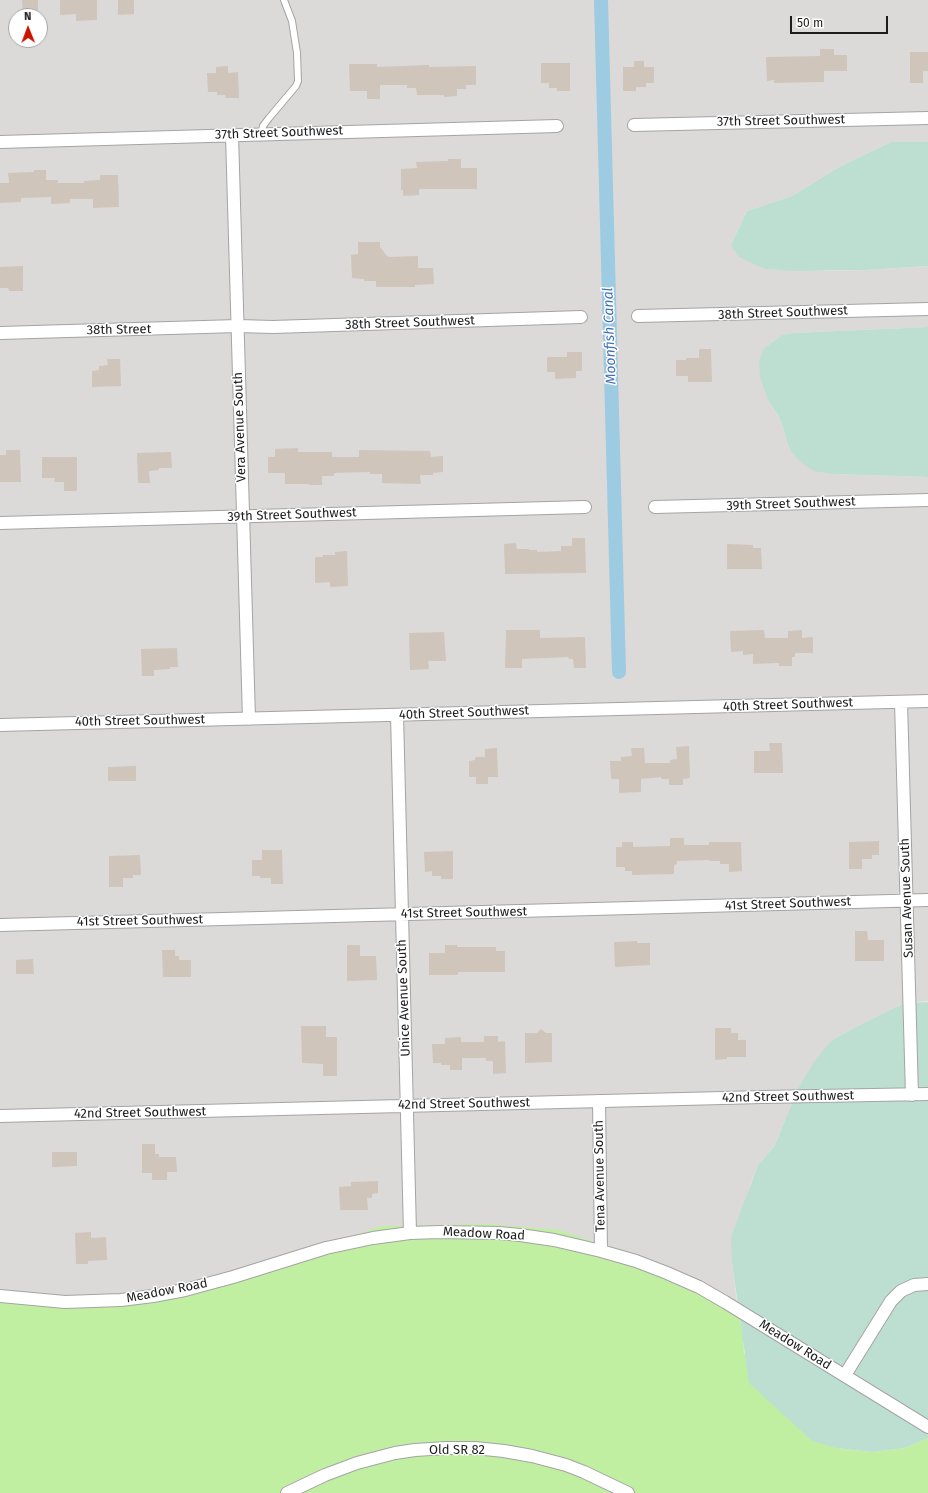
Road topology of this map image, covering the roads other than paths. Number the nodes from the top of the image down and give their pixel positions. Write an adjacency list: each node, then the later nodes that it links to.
1 (284, 0): 5 (lane)
2 (928, 118): 3 (street, 37th Street Southwest)
3 (634, 125)
4 (558, 126): 5 (street, 37th Street Southwest)
5 (260, 134): 6 (street, 37th Street Southwest)
6 (232, 135): 7 (street, 37th Street Southwest); 11 (street, Vera Avenue South)
7 (0, 142)
8 (928, 309): 9 (street, 38th Street Southwest)
9 (638, 316)
10 (581, 317): 11 (street, 38th Street Southwest)
11 (238, 326): 12 (street, 38th Street); 16 (street, Vera Avenue South)
12 (0, 333)
13 (928, 500): 15 (street, 39th Street Southwest)
14 (584, 507): 16 (street, 39th Street Southwest)
15 (655, 507)
16 (243, 517): 17 (street, 39th Street Southwest); 21 (street, Vera Avenue South)
17 (0, 523)
18 (928, 701): 19 (street, 40th Street Southwest)
19 (901, 702): 20 (street, 40th Street Southwest); 24 (street, Susan Avenue South)
20 (397, 715): 21 (street, 40th Street Southwest); 25 (street, Unice Avenue South)
21 (249, 718): 22 (street, 40th Street Southwest)
22 (0, 725)
23 (928, 900): 24 (street, 41st Street Southwest)
24 (907, 901): 25 (street, 41st Street Southwest); 28 (street, Susan Avenue South)
25 (401, 915): 26 (street, 41st Street Southwest); 30 (street, Unice Avenue South)
26 (0, 925)
27 (928, 1094): 28 (street, 42nd Street Southwest)
28 (912, 1095): 29 (street, 42nd Street Southwest)
29 (599, 1101): 30 (street, 42nd Street Southwest); 33 (street, Tena Avenue South)
30 (407, 1106): 31 (street, 42nd Street Southwest); 32 (street, Unice Avenue South)
31 (0, 1116)
32 (410, 1233): 33 (street, Meadow Road); 35 (street, Meadow Road)
33 (601, 1251): 36 (street, Meadow Road)
34 (928, 1284): 36 (street)
35 (0, 1296)
36 (845, 1375): 37 (street, Meadow Road)
37 (928, 1427)
38 (287, 1493): 39 (street, Old SR 82)
39 (628, 1493)

